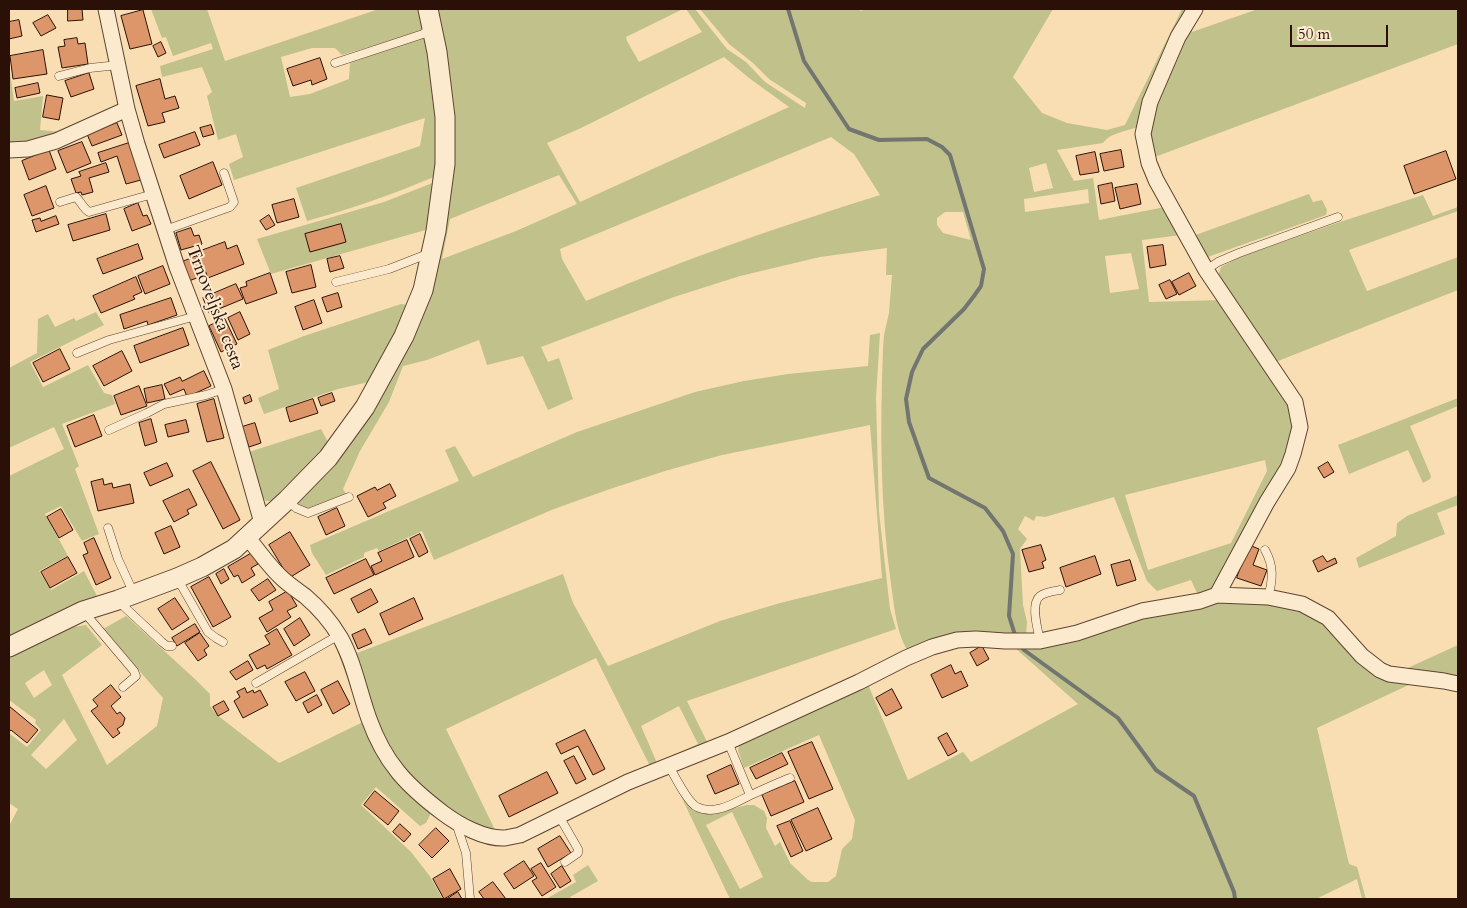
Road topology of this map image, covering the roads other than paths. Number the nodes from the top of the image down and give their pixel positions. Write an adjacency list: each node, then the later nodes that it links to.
1 (106, 9): 6 (street, Trnoveljska cesta)
2 (428, 9): 4 (street)
3 (1195, 9): 16 (street)
4 (433, 28): 5 (lane); 15 (street)
5 (335, 63)
6 (118, 65): 7 (lane); 8 (street, Trnoveljska cesta)
7 (59, 76)
8 (127, 109): 9 (street); 11 (street, Trnoveljska cesta)
9 (9, 150)
10 (224, 173): 14 (lane)
11 (153, 194): 12 (lane); 14 (street, Trnoveljska cesta)
12 (60, 202)
13 (1338, 218): 16 (lane)
14 (165, 230): 18 (street, Trnoveljska cesta)
15 (432, 252): 17 (lane); 23 (street)
16 (1206, 270): 30 (street)
17 (336, 282)
18 (196, 316): 19 (lane); 20 (street, Trnoveljska cesta)
19 (77, 353)
20 (224, 389): 21 (lane); 24 (street, Trnoveljska cesta)
21 (109, 430)
22 (349, 497): 23 (lane)
23 (287, 500): 24 (street)
24 (262, 523): 26 (street)
25 (108, 528): 31 (lane)
26 (247, 537): 28 (street); 34 (street)
27 (1265, 550): 32 (lane)
28 (177, 578): 31 (street); 36 (lane)
29 (1060, 590): 35 (lane)
30 (1217, 595): 32 (street); 35 (street)
31 (126, 597): 33 (street); 37 (lane)
32 (1268, 597): 40 (street)
33 (83, 611): 38 (street); 41 (lane)
34 (339, 635): 39 (lane); 47 (street)
35 (1040, 641): 42 (street)
36 (223, 642)
37 (172, 646)
38 (9, 647)
39 (256, 683)
40 (1458, 684)
41 (123, 688)
42 (728, 742): 43 (street); 45 (lane)
43 (669, 766): 45 (lane); 46 (street)
44 (790, 778): 45 (lane)
45 (750, 796)
46 (559, 816): 47 (street); 48 (lane)
47 (456, 823): 49 (lane)
48 (565, 862)
49 (470, 899)

